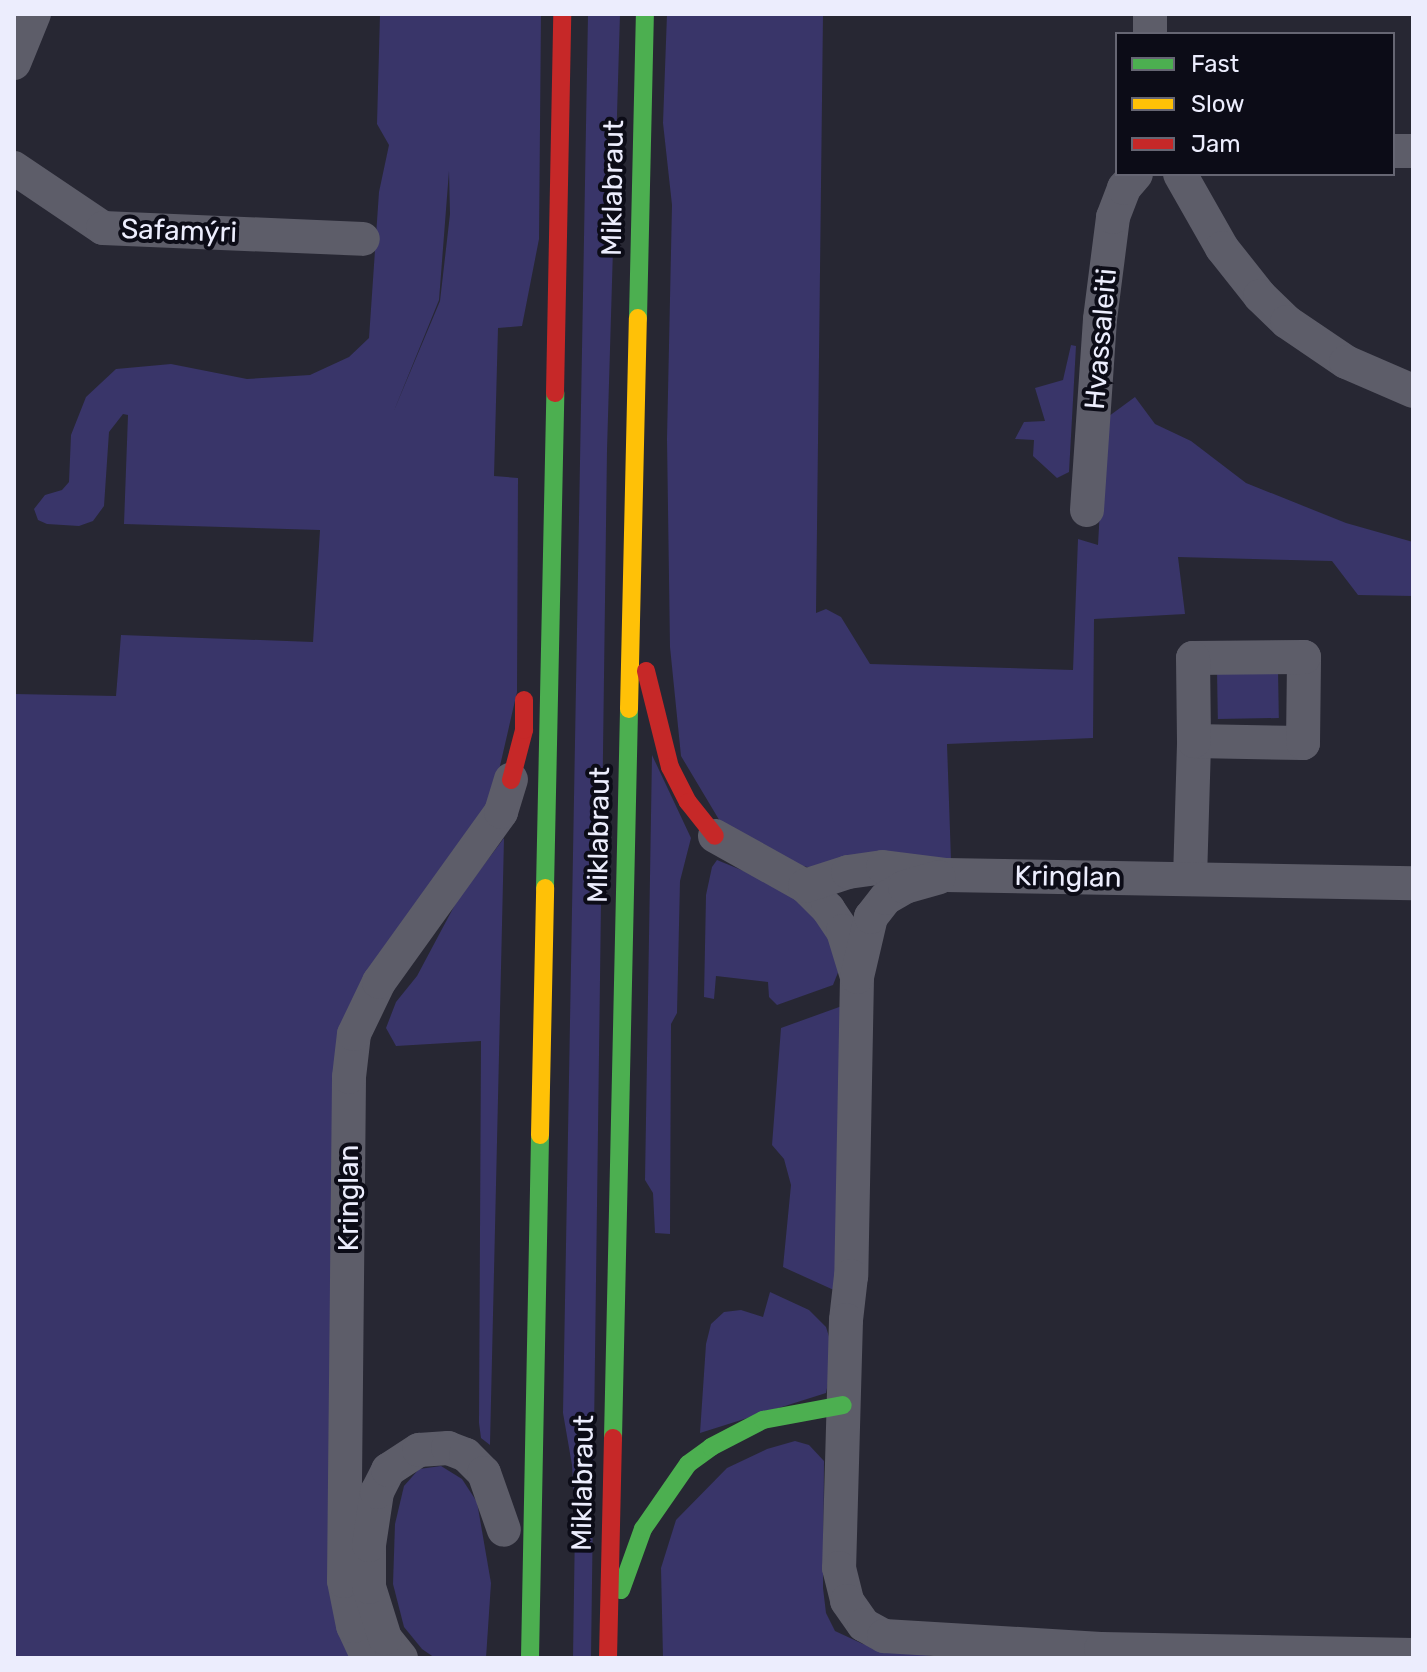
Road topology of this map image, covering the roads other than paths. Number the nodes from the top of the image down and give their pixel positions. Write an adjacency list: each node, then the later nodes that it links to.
1 (34, 14): 4 (street)
2 (562, 14): 9 (highway, Miklabraut)
3 (645, 14): 13 (highway, Miklabraut)
4 (14, 63)
5 (14, 168): 8 (street, Safamýri)
6 (1134, 176): 12 (street, Hvassaleiti)
7 (1181, 176): 11 (street)
8 (363, 239)
9 (557, 262): 10 (highway); 31 (highway, Miklabraut)
10 (536, 335)
11 (1413, 391)
12 (1087, 510)
13 (633, 618): 17 (highway); 26 (highway, Miklabraut)
14 (524, 682): 16 (highway)
15 (1194, 741): 19 (street)
16 (511, 780): 29 (street, Kringlan)
17 (715, 836): 21 (street, Kringlan)
18 (946, 875): 19 (street, Kringlan); 21 (street, Kringlan); 22 (street, Kringlan)
19 (1190, 879): 20 (street, Kringlan)
20 (1413, 883)
21 (805, 886): 22 (street, Kringlan)
22 (857, 977): 23 (street, Kringlan)
23 (843, 1405): 26 (highway); 27 (street, Kringlan)
24 (504, 1538): 30 (street)
25 (514, 1619): 31 (highway)
26 (608, 1626): 32 (highway, Miklabraut)
27 (1101, 1649): 28 (street, Kringlan); 33 (street, Kringlan)
28 (1413, 1655)
29 (368, 1658)
30 (401, 1658)
31 (529, 1658)
32 (608, 1658)
33 (1034, 1658)

